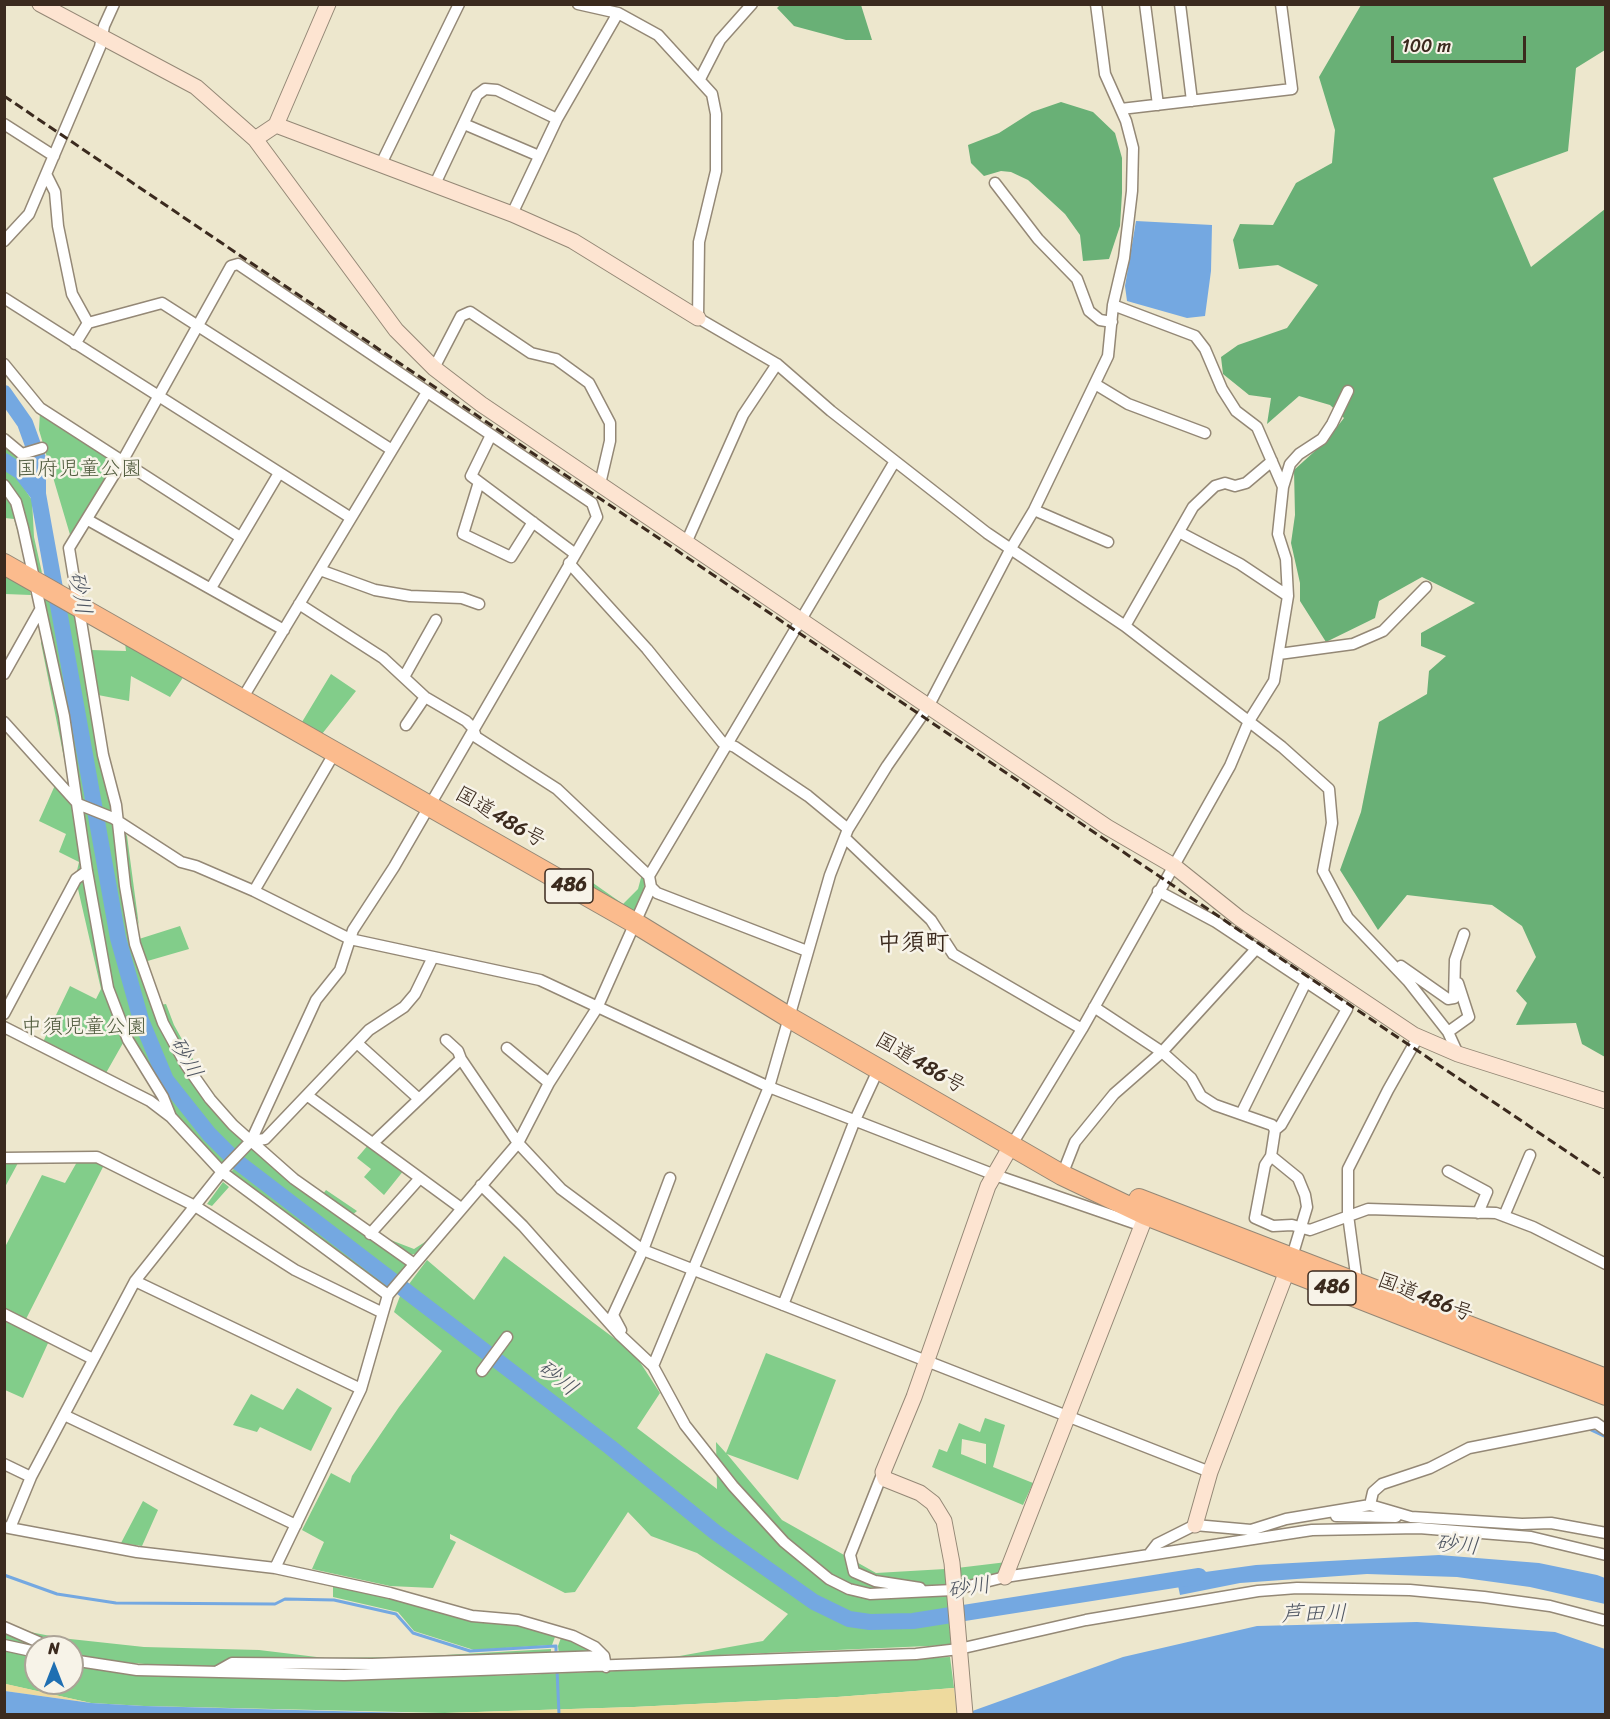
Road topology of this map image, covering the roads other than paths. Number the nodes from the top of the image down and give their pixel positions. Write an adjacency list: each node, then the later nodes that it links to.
1 (40, 4): 12 (street)
2 (114, 4): 12 (street)
3 (328, 4): 20 (street)
4 (459, 4): 24 (street)
5 (578, 4): 11 (street)
6 (752, 4): 13 (street)
7 (1096, 4): 16 (street)
8 (1145, 4): 15 (street)
9 (1180, 4): 14 (street)
10 (1281, 4): 14 (street)
11 (618, 13): 13 (street); 17 (street)
12 (101, 38): 21 (street); 22 (street)
13 (700, 79): 32 (street)
14 (1192, 101): 15 (street)
15 (1158, 105): 16 (street)
16 (1120, 110): 31 (street)
17 (557, 119): 19 (street); 23 (street)
18 (4, 124): 22 (street)
19 (464, 124): 23 (street); 27 (street)
20 (276, 125): 21 (street); 24 (street)
21 (255, 139): 39 (street)
22 (54, 156): 25 (street)
23 (539, 156): 28 (street)
24 (381, 164): 27 (street)
25 (46, 174): 29 (street); 34 (street)
26 (995, 183): 33 (street)
27 (435, 184): 28 (street)
28 (512, 214): 32 (street)
29 (4, 241)
30 (4, 298): 36 (street)
31 (1113, 305): 33 (street); 51 (street)
32 (698, 318): 38 (street)
33 (1112, 322): 40 (street)
34 (88, 323): 35 (street); 36 (street)
35 (197, 326): 42 (street); 43 (street); 48 (street)
36 (75, 344): 43 (street)
37 (4, 364): 49 (street)
38 (777, 364): 50 (street); 64 (street)
39 (434, 368): 54 (street); 54 (street)
40 (1095, 384): 44 (street); 57 (street)
41 (1348, 391): 56 (street)
42 (427, 392): 45 (street); 48 (street)
43 (158, 397): 49 (street); 52 (street)
44 (1205, 433)
45 (491, 435): 53 (street); 66 (street)
46 (4, 440): 47 (street)
47 (42, 448)
48 (392, 450): 58 (street)
49 (123, 460): 59 (street); 62 (street)
50 (895, 461): 65 (street); 78 (street)
51 (1272, 461): 56 (street); 61 (street)
52 (279, 473): 58 (street); 62 (street)
53 (479, 482): 60 (street); 60 (street)
54 (600, 484): 64 (street)
55 (4, 485): 69 (street)
56 (1283, 487): 72 (street)
57 (1034, 510): 63 (street); 65 (street)
58 (351, 518): 68 (street)
59 (88, 520): 71 (street); 73 (street)
60 (533, 522): 66 (street)
61 (1179, 531): 72 (street); 79 (street)
62 (240, 537): 71 (street)
63 (1108, 542)
64 (686, 543): 78 (street)
65 (1010, 550): 79 (street); 86 (street)
66 (572, 558): 90 (street); 91 (street)
67 (4, 564): 69 (highway, 国道486号 / 486)
68 (320, 570): 74 (street); 75 (street)
69 (33, 580): 73 (highway, 国道486号 / 486); 76 (street)
70 (1426, 587): 81 (street)
71 (211, 588): 80 (street)
72 (1288, 596): 81 (street)
73 (76, 604): 85 (highway, 国道486号 / 486); 95 (street)
74 (299, 604): 80 (street); 83 (street)
75 (479, 604)
76 (40, 610): 82 (street); 93 (street)
77 (436, 620): 83 (street)
78 (801, 622): 86 (street); 91 (street)
79 (1125, 626): 87 (street)
80 (284, 630): 85 (street)
81 (1279, 654): 87 (street)
82 (4, 674)
83 (404, 677): 84 (street)
84 (425, 697): 89 (street); 90 (street)
85 (243, 699): 92 (highway, 国道486号 / 486)
86 (928, 707): 96 (street); 97 (street)
87 (1249, 721): 97 (street); 108 (street)
88 (4, 722): 93 (street)
89 (405, 725)
90 (473, 728): 94 (street); 99 (street)
91 (727, 744): 96 (street); 99 (street)
92 (335, 752): 94 (highway, 国道486号 / 486); 100 (street)
93 (78, 804): 95 (street); 98 (street)
94 (428, 805): 102 (highway, 国道486号 / 486); 104 (street)
95 (116, 820): 100 (street); 135 (street)
96 (847, 833): 106 (street); 116 (street)
97 (1174, 866): 101 (street); 118 (street)
98 (87, 871): 113 (street); 132 (street)
99 (650, 882): 102 (street); 106 (street)
100 (254, 891): 104 (street)
101 (1158, 891): 105 (street); 111 (street)
102 (635, 923): 112 (street); 114 (highway, 国道486号 / 486)
103 (1464, 934): 109 (street)
104 (350, 939): 107 (street); 135 (street)
105 (1256, 949): 110 (street); 122 (street)
106 (807, 951): 114 (street)
107 (433, 957): 112 (street); 120 (street)
108 (1389, 962): 109 (street); 117 (street)
109 (1455, 981): 117 (street)
110 (1306, 982): 131 (street); 134 (street)
111 (1094, 1007): 116 (street); 122 (street)
112 (597, 1008): 126 (street); 127 (street)
113 (4, 1014)
114 (790, 1018): 125 (highway, 国道486号 / 486); 127 (street)
115 (4, 1028): 132 (street)
116 (1082, 1029): 138 (street)
117 (1448, 1032): 123 (street)
118 (1418, 1037): 123 (street); 153 (street)
119 (446, 1040): 124 (street)
120 (357, 1043): 128 (street); 129 (street)
121 (507, 1048): 126 (street)
122 (1162, 1052): 131 (street); 144 (street)
123 (1458, 1054): 130 (street)
124 (461, 1059): 129 (street); 137 (street)
125 (879, 1068): 133 (street); 138 (highway, 国道486号 / 486)
126 (549, 1083): 137 (street)
127 (769, 1087): 133 (street); 161 (street)
128 (308, 1096): 135 (street); 136 (street)
129 (419, 1099): 136 (street)
130 (1605, 1101)
131 (1241, 1114): 134 (street)
132 (171, 1117): 142 (street)
133 (855, 1120): 145 (street); 165 (street)
134 (1275, 1130): 140 (street)
135 (251, 1141): 142 (street); 156 (street)
136 (373, 1143): 146 (street)
137 (518, 1143): 148 (street); 157 (street)
138 (1011, 1146): 144 (highway, 国道486号 / 486); 145 (street)
139 (1530, 1155): 154 (street)
140 (1271, 1156): 155 (street); 155 (street)
141 (4, 1158): 149 (street)
142 (224, 1170): 149 (street); 164 (street)
143 (1448, 1170): 152 (street)
144 (1062, 1174): 151 (highway, 国道486号 / 486)
145 (995, 1175): 151 (street); 171 (street)
146 (420, 1178): 150 (street); 156 (street)
147 (670, 1178): 157 (street)
148 (481, 1185): 150 (street); 168 (street)
149 (195, 1206): 162 (street); 166 (street)
150 (461, 1208): 158 (street)
151 (1149, 1209): 159 (highway, 国道486号 / 486); 178 (street)
152 (1478, 1213): 153 (street); 154 (street)
153 (1348, 1215): 155 (street); 163 (street)
154 (1504, 1216): 160 (street)
155 (1300, 1227): 159 (street)
156 (370, 1234): 158 (street)
157 (643, 1250): 161 (street); 168 (street)
158 (413, 1263): 164 (street)
159 (1290, 1264): 163 (highway, 国道486号 / 486); 176 (highway, 国道486号 / 486); 182 (street)
160 (1605, 1264)
161 (693, 1270): 165 (street); 172 (street)
162 (135, 1281): 170 (street); 175 (street)
163 (1357, 1282): 174 (highway, 国道486号 / 486)
164 (388, 1295): 166 (street)
165 (783, 1305): 171 (street)
166 (381, 1312): 175 (street)
167 (4, 1314): 170 (street)
168 (619, 1334): 172 (street)
169 (507, 1337): 173 (street)
170 (93, 1359): 177 (street)
171 (925, 1360): 178 (street); 181 (street)
172 (653, 1366): 196 (street)
173 (482, 1371)
174 (1605, 1379)
175 (361, 1389): 187 (street)
176 (1605, 1395)
177 (64, 1415): 183 (street); 187 (street)
178 (1067, 1416): 182 (street); 195 (street)
179 (1605, 1430): 184 (street)
180 (4, 1464): 183 (street)
181 (883, 1472): 196 (street); 196 (street)
182 (1210, 1472): 188 (street)
183 (32, 1477): 189 (street)
184 (1370, 1505): 185 (street); 186 (street)
185 (1411, 1517): 186 (street); 190 (street)
186 (1286, 1519): 191 (street)
187 (296, 1525): 194 (street)
188 (1195, 1525): 191 (street); 192 (street)
189 (7, 1528): 194 (street)
190 (1605, 1533)
191 (1253, 1534): 192 (street); 193 (street)
192 (1149, 1553): 195 (street)
193 (1605, 1555)
194 (274, 1568): 204 (street)
195 (1005, 1577): 196 (street)
196 (954, 1595): 202 (street)
197 (1603, 1620): 202 (street)
198 (4, 1627): 199 (street)
199 (24, 1636)
200 (4, 1645): 201 (street)
201 (24, 1649)
202 (959, 1650): 204 (street); 205 (street)
203 (84, 1662): 204 (street)
204 (605, 1662)
205 (964, 1714)

